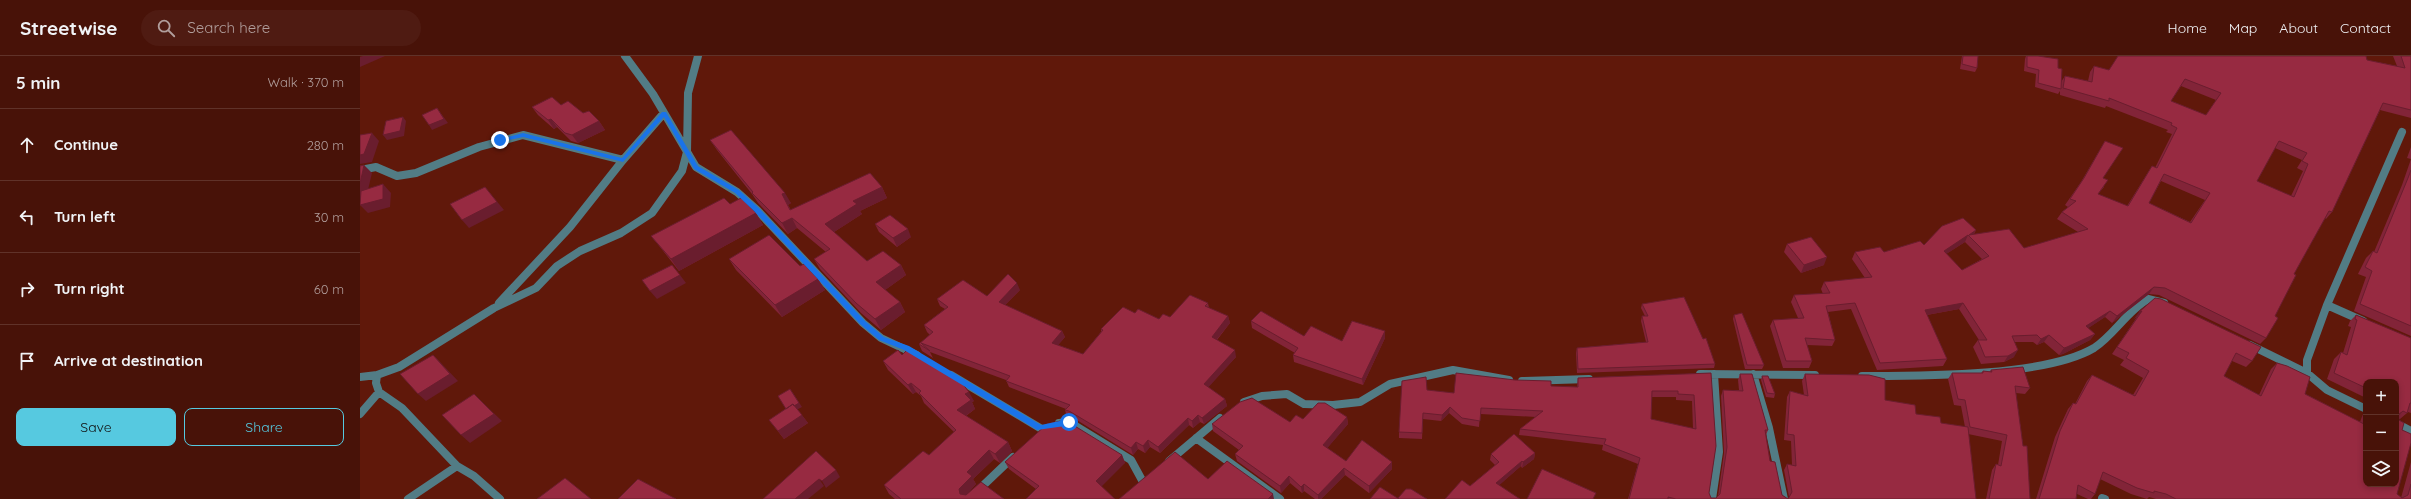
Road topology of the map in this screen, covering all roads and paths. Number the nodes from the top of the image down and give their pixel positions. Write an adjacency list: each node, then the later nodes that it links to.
1 (625, 56): 3 (street)
2 (698, 56): 5 (street)
3 (664, 113): 5 (street); 6 (street)
4 (2402, 132): 8 (street)
5 (687, 152): 10 (street); 13 (street)
6 (623, 160): 7 (street); 10 (street)
7 (360, 170)
8 (2327, 305): 11 (street); 15 (street)
9 (2172, 307): 21 (street)
10 (494, 308): 19 (street)
11 (2369, 324)
12 (2243, 341): 15 (street)
13 (927, 360)
14 (940, 369): 35 (street)
15 (2307, 373): 26 (street)
16 (1714, 374): 17 (street); 18 (street); 40 (street)
17 (1753, 374): 20 (street); 41 (street)
18 (1689, 375)
19 (377, 376): 22 (street); 24 (street)
20 (1824, 376)
21 (1856, 376)
22 (360, 378)
23 (1599, 379): 25 (street)
24 (380, 392): 28 (street); 33 (street)
25 (1238, 404)
26 (2363, 408)
27 (1226, 413): 31 (street)
28 (360, 414)
29 (2399, 425): 30 (street)
30 (2411, 431)
31 (1196, 438): 34 (street); 39 (street)
32 (1021, 450): 38 (street)
33 (457, 466): 36 (street); 37 (street)
34 (1160, 468)
35 (1143, 482)
36 (408, 499)
37 (500, 499)
38 (969, 499)
39 (1280, 499)
40 (1712, 499)
41 (1784, 499)

